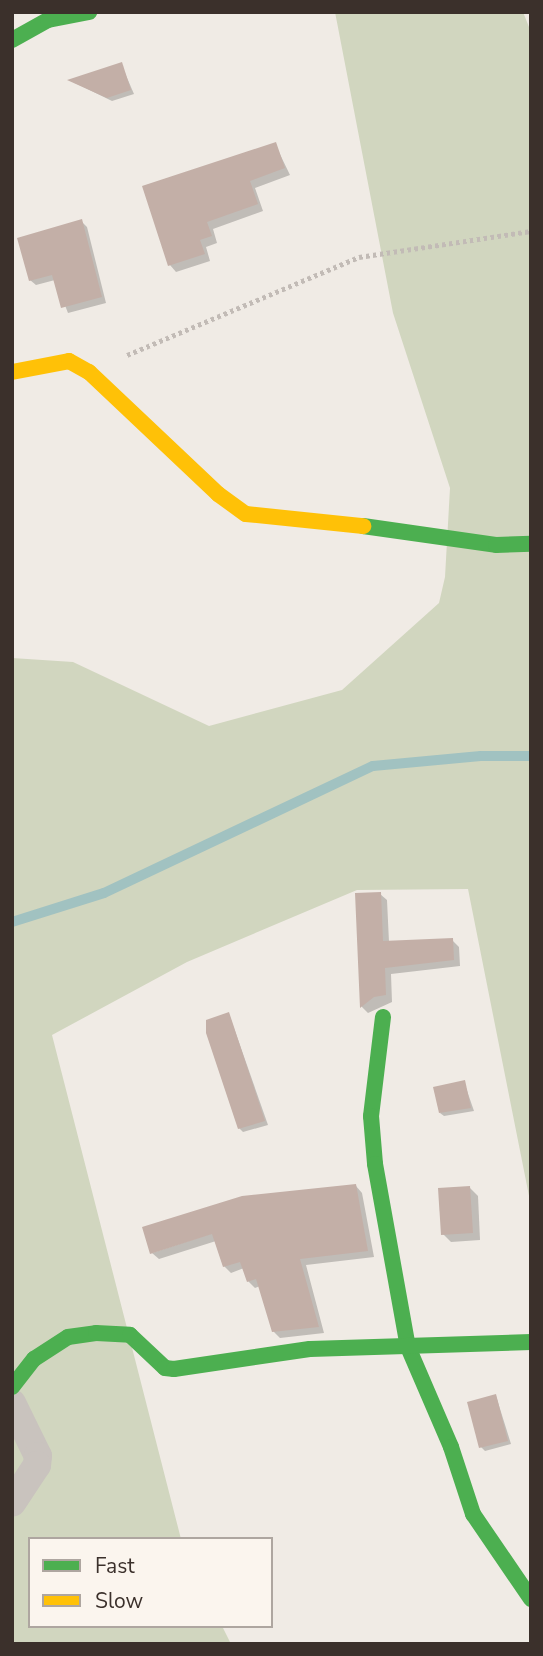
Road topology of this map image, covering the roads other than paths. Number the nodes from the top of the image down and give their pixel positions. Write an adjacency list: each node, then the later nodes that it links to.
1 (89, 12): 2 (street)
2 (12, 40)
3 (12, 372): 4 (street)
4 (531, 544)
5 (383, 1017): 7 (street)
6 (531, 1342): 7 (street)
7 (408, 1347): 8 (street); 11 (street)
8 (12, 1387)
9 (12, 1403): 10 (street)
10 (12, 1503)
11 (531, 1599)

